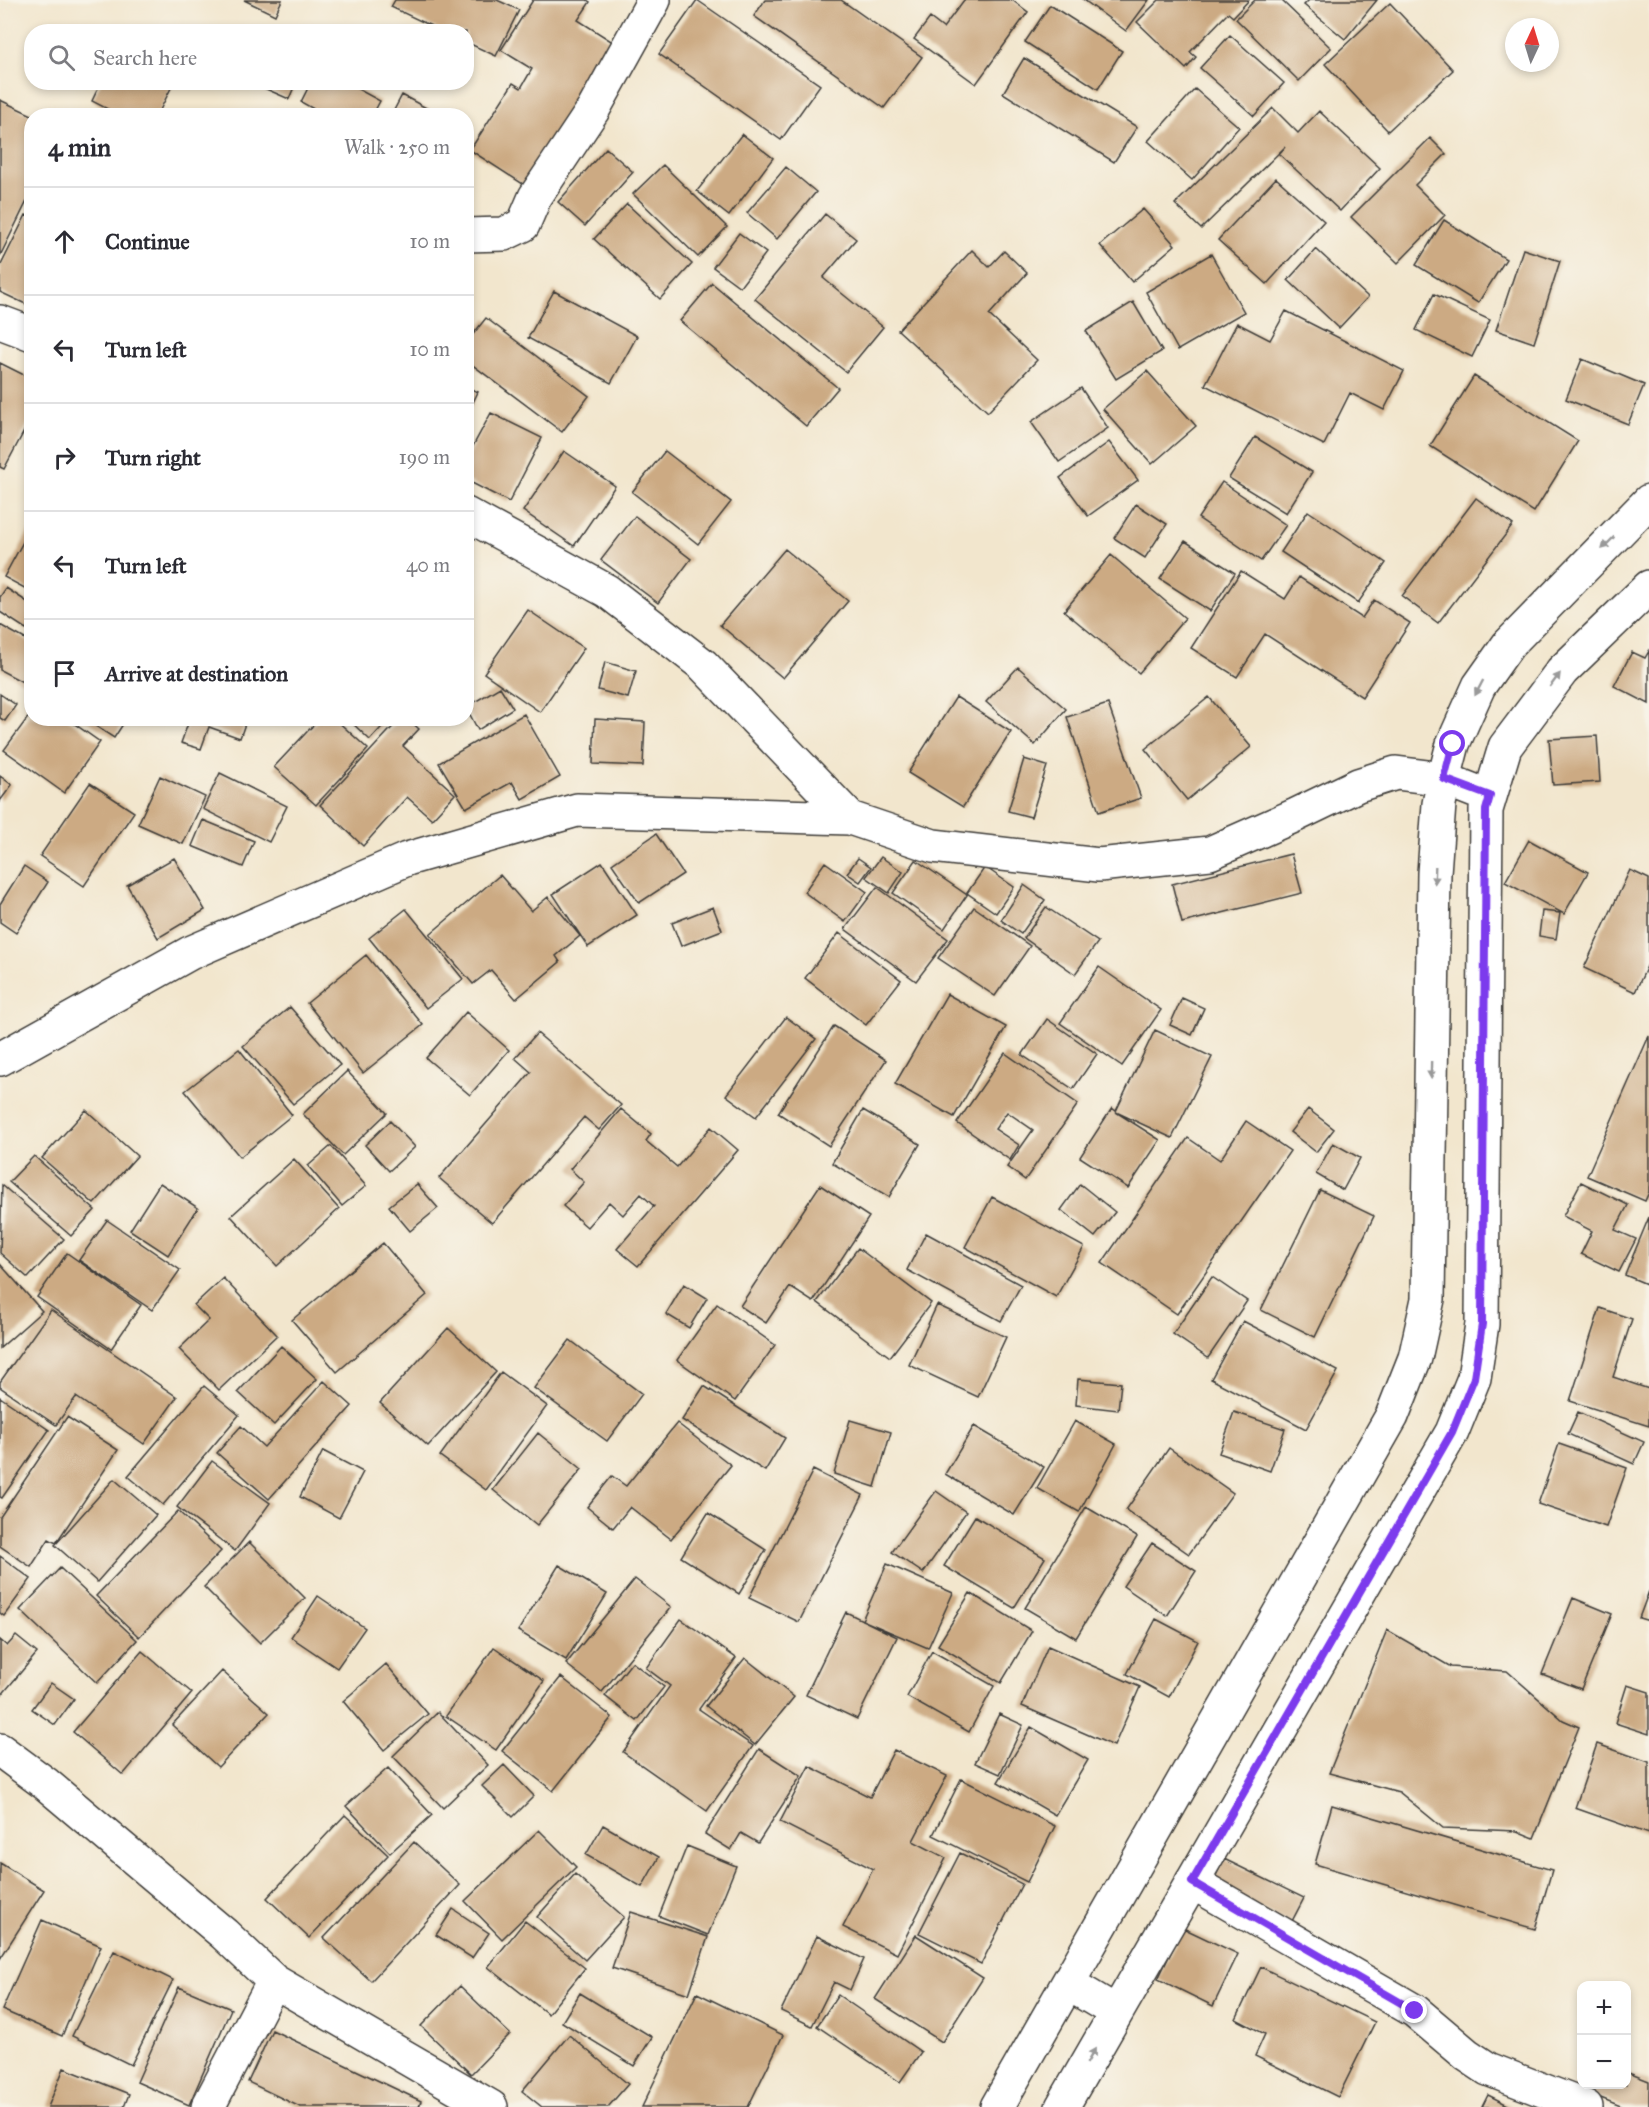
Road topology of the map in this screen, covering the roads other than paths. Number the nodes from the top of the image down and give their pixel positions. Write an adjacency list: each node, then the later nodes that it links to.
1 (654, 0): 2 (main road)
2 (474, 235)
3 (0, 322): 4 (main road)
4 (24, 331)
5 (1649, 501): 8 (main road, one-way to 8)
6 (474, 518): 10 (main road)
7 (1649, 586): 9 (main road, one-way to 7)
8 (1444, 779): 9 (main road); 10 (main road); 15 (main road, one-way to 15)
9 (1490, 796): 13 (main road)
10 (850, 818): 11 (main road)
11 (3, 1053)
12 (0, 1750): 14 (main road)
13 (1192, 1882): 16 (main road); 21 (main road)
14 (274, 1981): 17 (main road); 18 (main road)
15 (1069, 1984): 16 (main road); 19 (main road)
16 (1116, 2012): 20 (main road, one-way to 16)
17 (208, 2107)
18 (491, 2107)
19 (997, 2107)
20 (1062, 2107)
21 (1586, 2107)

